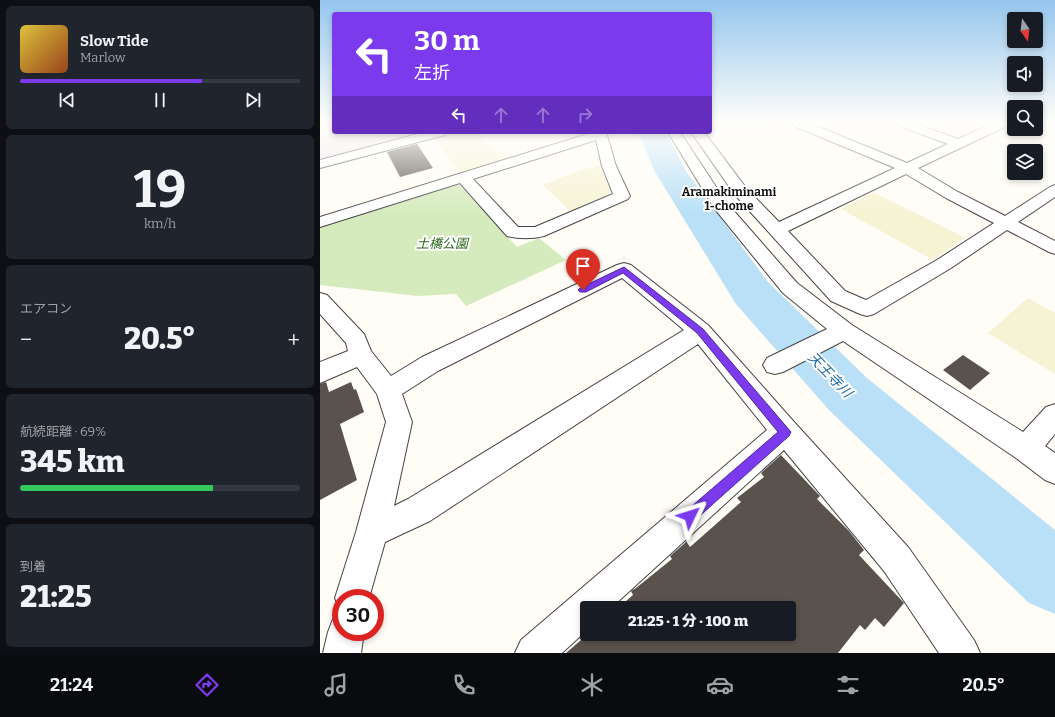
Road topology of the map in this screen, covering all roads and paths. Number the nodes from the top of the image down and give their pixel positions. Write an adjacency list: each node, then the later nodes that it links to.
1 (359, 153): 8 (street)
2 (536, 153): 10 (street)
3 (606, 153): 10 (street)
4 (688, 153): 18 (street)
5 (713, 153): 14 (street)
6 (875, 153): 9 (street)
7 (938, 153): 9 (street)
8 (320, 164)
9 (907, 168): 13 (street); 14 (street)
10 (463, 177): 12 (street)
11 (1055, 190): 13 (street)
12 (320, 222)
13 (1005, 222): 14 (street); 15 (street)
14 (778, 230)
15 (1055, 248)
16 (320, 300): 19 (street)
17 (700, 331): 22 (street); 24 (street); 27 (street)
18 (839, 333): 20 (street); 25 (street)
19 (361, 355): 21 (street); 22 (street)
20 (780, 362)
21 (320, 373)
22 (388, 390): 27 (street)
23 (1055, 415): 25 (street)
24 (785, 432): 31 (street); 32 (street)
25 (1026, 449): 26 (street)
26 (1055, 470)
27 (372, 532): 28 (street)
28 (355, 589)
29 (344, 641): 30 (street)
30 (342, 653)
31 (534, 653)
32 (960, 653)

